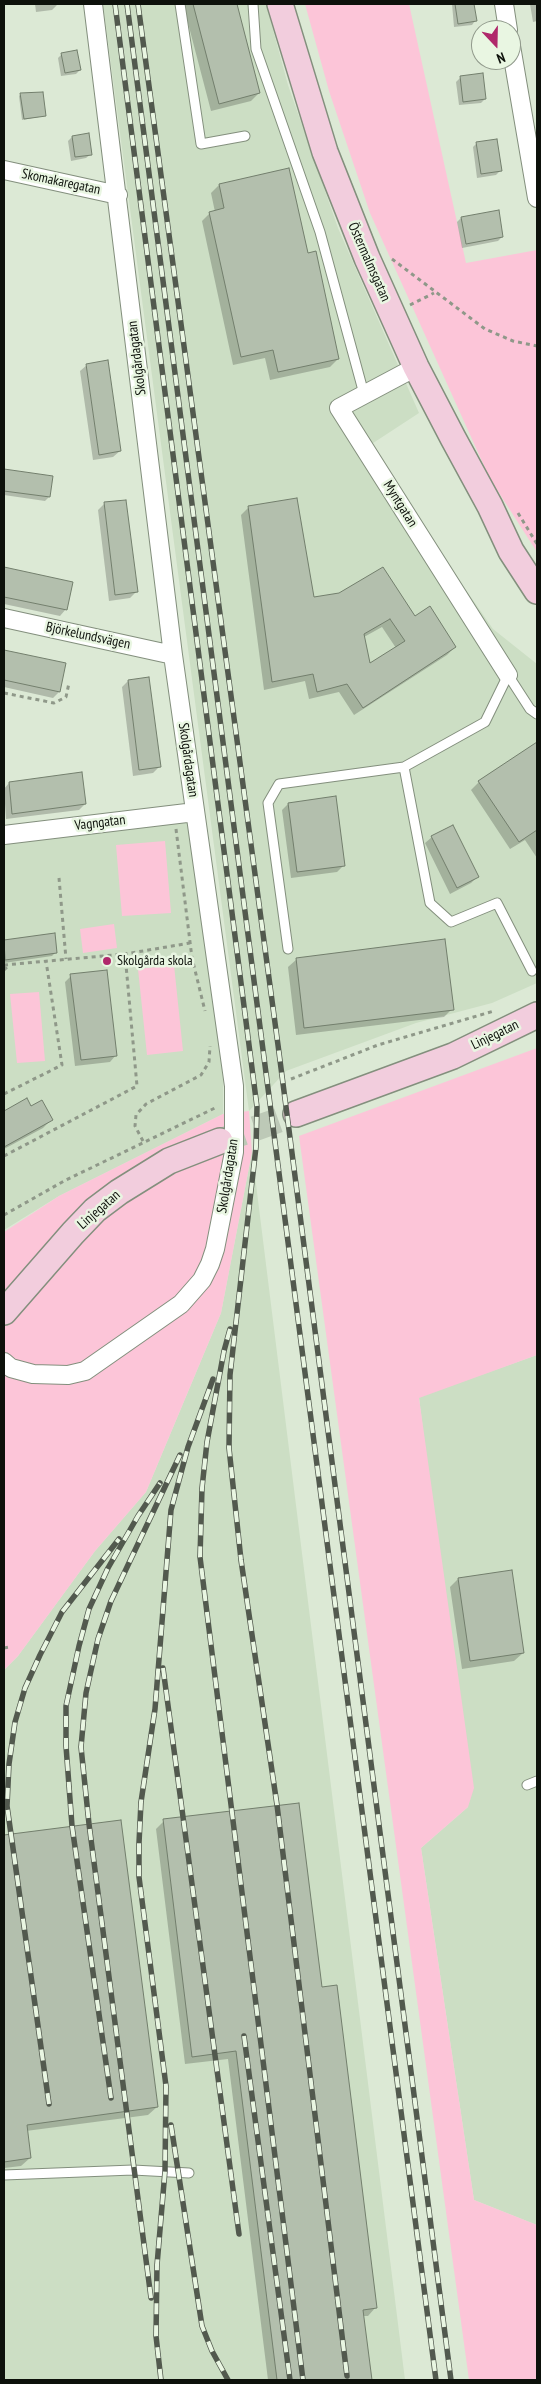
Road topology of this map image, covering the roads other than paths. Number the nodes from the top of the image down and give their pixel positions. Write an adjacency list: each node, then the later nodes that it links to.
1 (93, 4): 10 (street, Skolgårdagatan)
2 (180, 4): 8 (lane)
3 (253, 4): 13 (lane)
4 (280, 4): 12 (main road, Östermalmsgatan)
5 (504, 4): 6 (street)
6 (506, 20)
7 (515, 70): 11 (street)
8 (245, 136)
9 (4, 170): 10 (street, Skomakaregatan)
10 (118, 195): 18 (street, Skolgårdagatan)
11 (537, 198)
12 (416, 367): 13 (street, Myntgatan); 14 (main road, Östermalmsgatan)
13 (364, 394): 19 (street, Myntgatan)
14 (490, 506): 15 (main road, Östermalmsgatan); 16 (main road, Östermalmsgatan)
15 (537, 566)
16 (537, 591)
17 (4, 618): 18 (street, Björkelundsvägen)
18 (173, 655): 22 (street, Skolgårdagatan)
19 (508, 675): 20 (lane); 21 (lane)
20 (537, 714)
21 (404, 767): 24 (lane); 25 (lane)
22 (195, 812): 23 (street, Vagngatan); 32 (street, Skolgårdagatan)
23 (4, 836)
24 (288, 949)
25 (532, 971)
26 (537, 1015): 28 (main road, Linjegatan)
27 (537, 1033): 28 (main road, Linjegatan)
28 (453, 1056): 29 (main road, Linjegatan)
29 (296, 1114)
30 (220, 1141): 31 (main road, Linjegatan)
31 (4, 1312)
32 (4, 1362)
33 (537, 1781): 34 (lane)
34 (527, 1785)
35 (189, 2173): 36 (lane)
36 (4, 2175)

